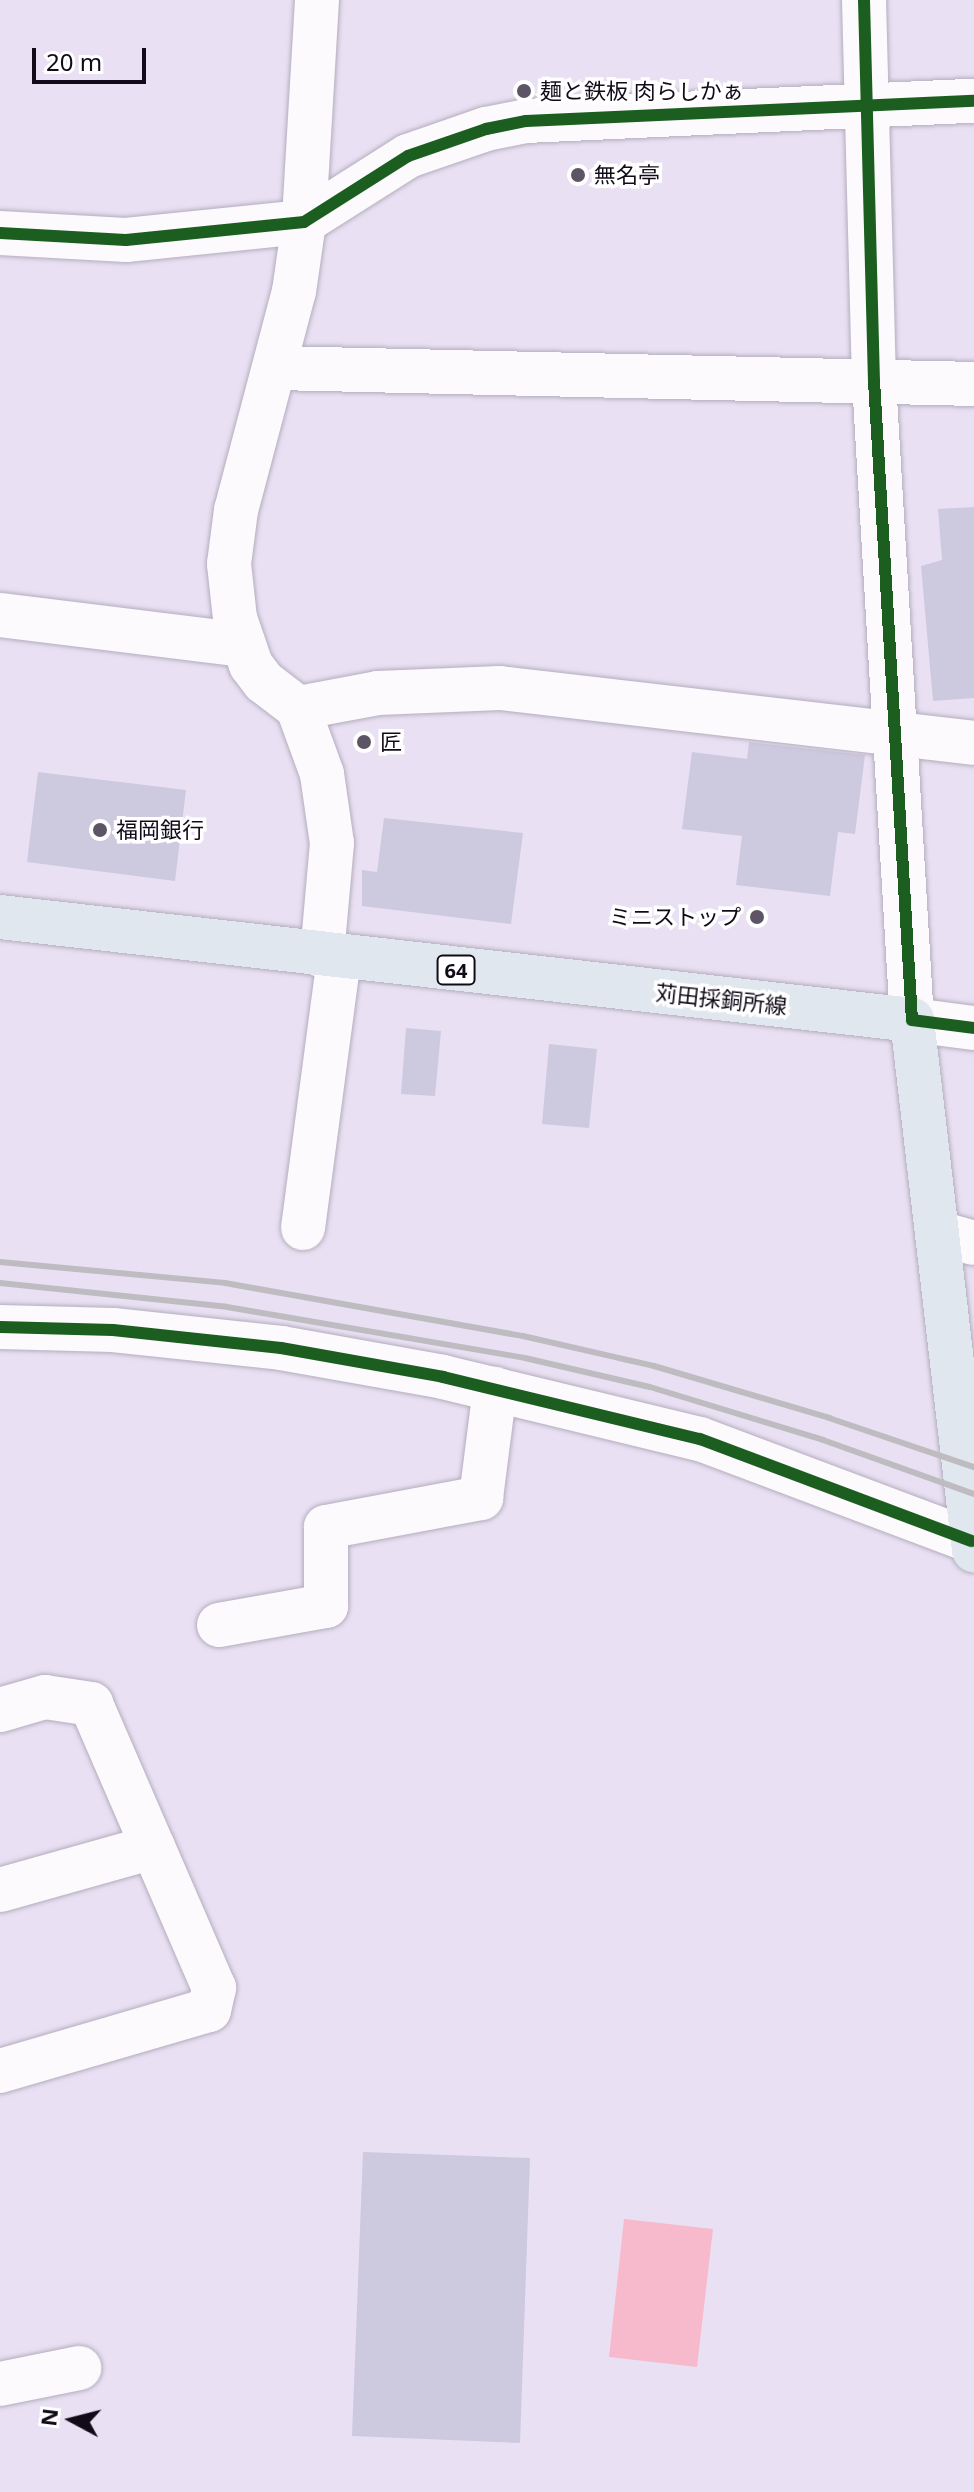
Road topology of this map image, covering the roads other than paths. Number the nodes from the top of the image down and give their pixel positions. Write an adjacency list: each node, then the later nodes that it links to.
1 (317, 0): 5 (street)
2 (864, 0): 4 (street)
3 (974, 101): 4 (street)
4 (869, 106): 5 (street); 8 (street)
5 (304, 222): 6 (street); 7 (street)
6 (0, 233)
7 (276, 368): 8 (street); 11 (street)
8 (874, 381): 9 (street); 13 (street)
9 (974, 384)
10 (0, 615): 11 (street)
11 (243, 645): 12 (street)
12 (298, 708): 13 (street); 16 (street)
13 (896, 734): 14 (street); 17 (street)
14 (974, 743)
15 (0, 917): 16 (main road, 苅田採銅所線 / 64)
16 (330, 956): 17 (main road, 苅田採銅所線 / 64); 19 (street)
17 (912, 1020): 18 (street); 20 (main road)
18 (974, 1028)
19 (303, 1228)
20 (956, 1238): 23 (main road)
21 (0, 1327): 22 (street)
22 (495, 1389): 23 (street); 24 (street)
23 (973, 1546)
24 (219, 1625)
25 (0, 1710): 26 (street)
26 (153, 1847): 27 (street); 28 (street)
27 (0, 1890)
28 (0, 2071)
29 (79, 2368): 30 (street)
30 (0, 2384)

